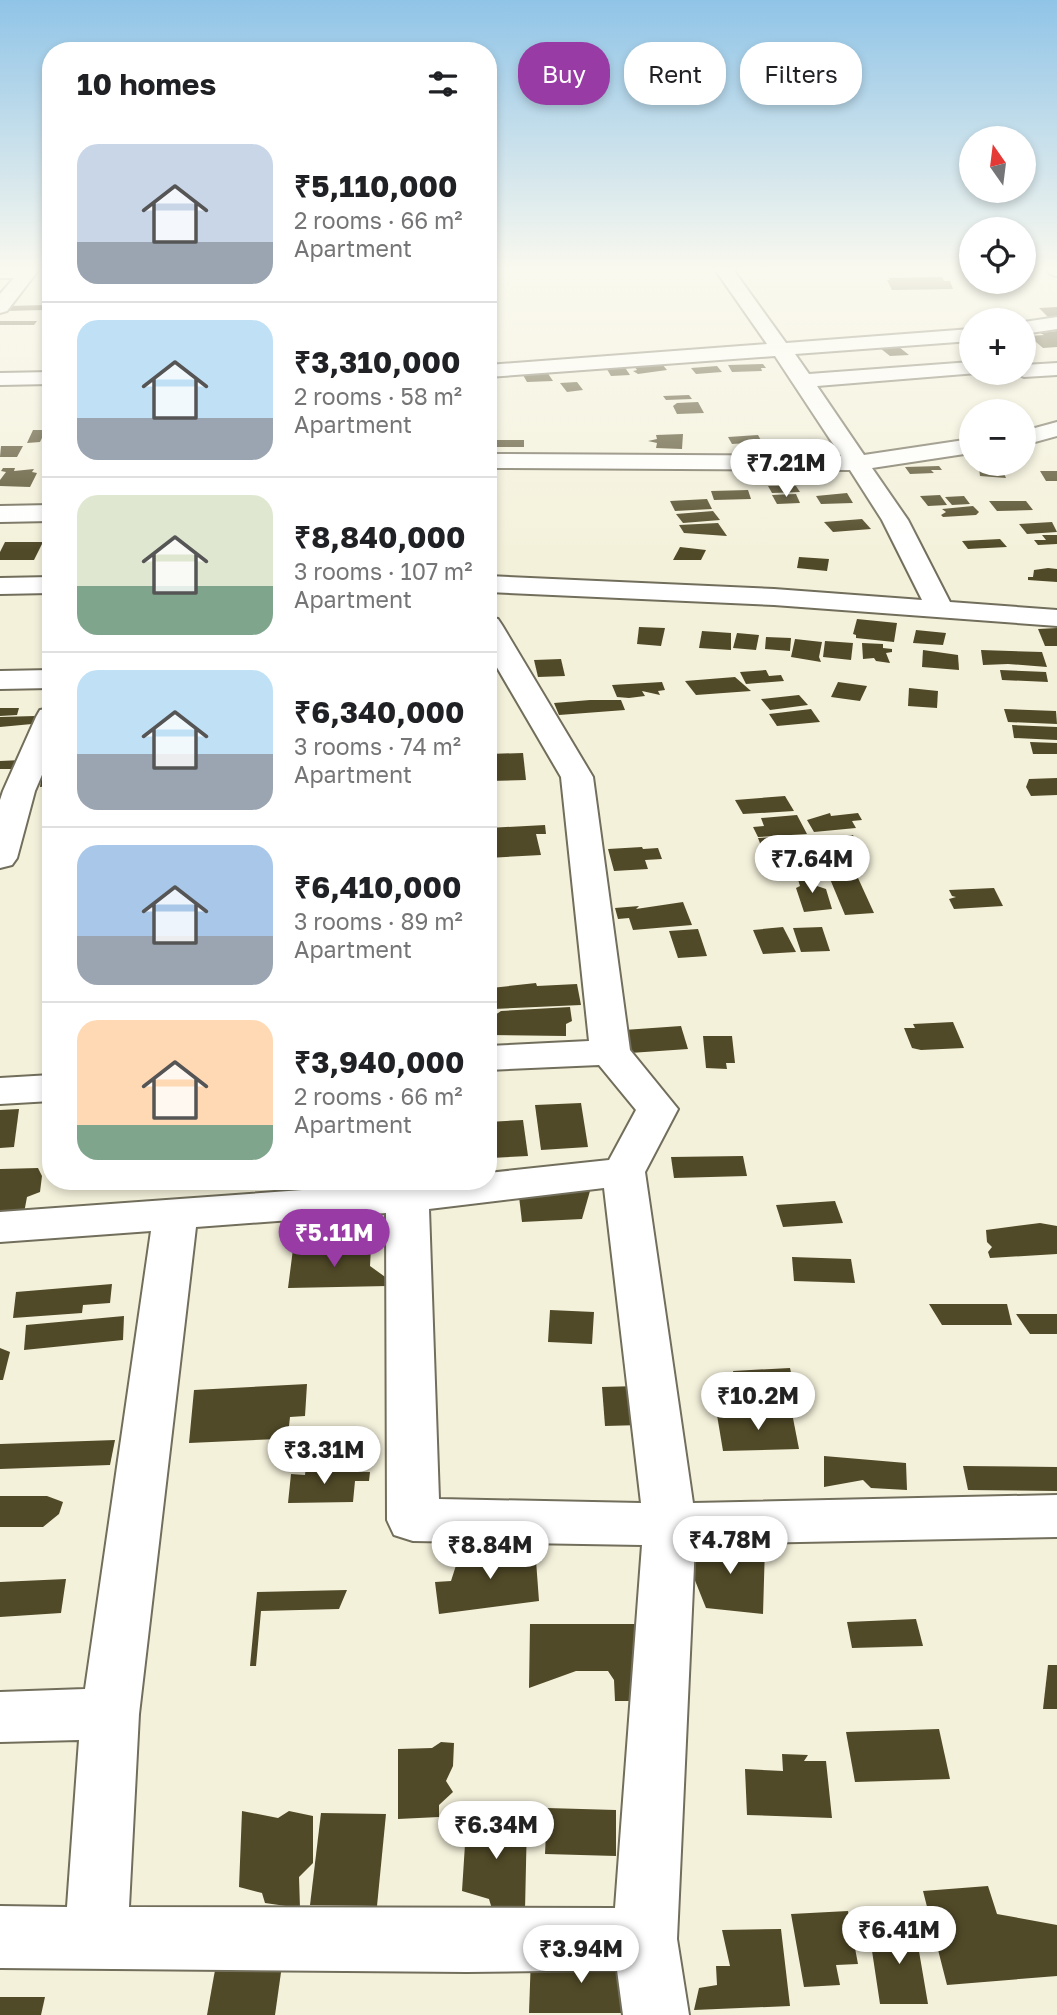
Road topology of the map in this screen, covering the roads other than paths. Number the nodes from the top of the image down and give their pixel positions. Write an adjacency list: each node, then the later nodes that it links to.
1 (607, 362): 5 (street)
2 (790, 362): 9 (street)
3 (959, 369): 9 (street)
4 (1057, 369): 6 (street)
5 (497, 370)
6 (1036, 370)
7 (42, 378): 8 (street)
8 (0, 379)
9 (803, 380): 14 (street)
10 (1057, 429): 11 (street)
11 (1036, 435)
12 (959, 448): 14 (street)
13 (497, 461): 14 (street)
14 (857, 463): 20 (street)
15 (42, 513): 16 (street)
16 (0, 514)
17 (497, 584): 20 (street)
18 (42, 585): 19 (street)
19 (0, 586)
20 (941, 611): 21 (street)
21 (1057, 618)
22 (499, 668): 28 (street)
23 (42, 679): 24 (street)
24 (0, 680)
25 (42, 741): 26 (street)
26 (23, 792): 27 (street)
27 (0, 858)
28 (610, 1052): 29 (street); 32 (street)
29 (497, 1058)
30 (42, 1089): 31 (street)
31 (0, 1091)
32 (624, 1172): 33 (street); 39 (street)
33 (497, 1182)
34 (397, 1190): 36 (street)
35 (407, 1190): 39 (street)
36 (176, 1213): 37 (street); 40 (street)
37 (0, 1227)
38 (1057, 1516): 39 (street)
39 (670, 1524): 44 (street)
40 (110, 1714): 41 (street); 43 (street)
41 (0, 1717)
42 (0, 1937): 43 (street)
43 (96, 1937): 44 (street)
44 (645, 1938): 45 (street)
45 (656, 2015)

